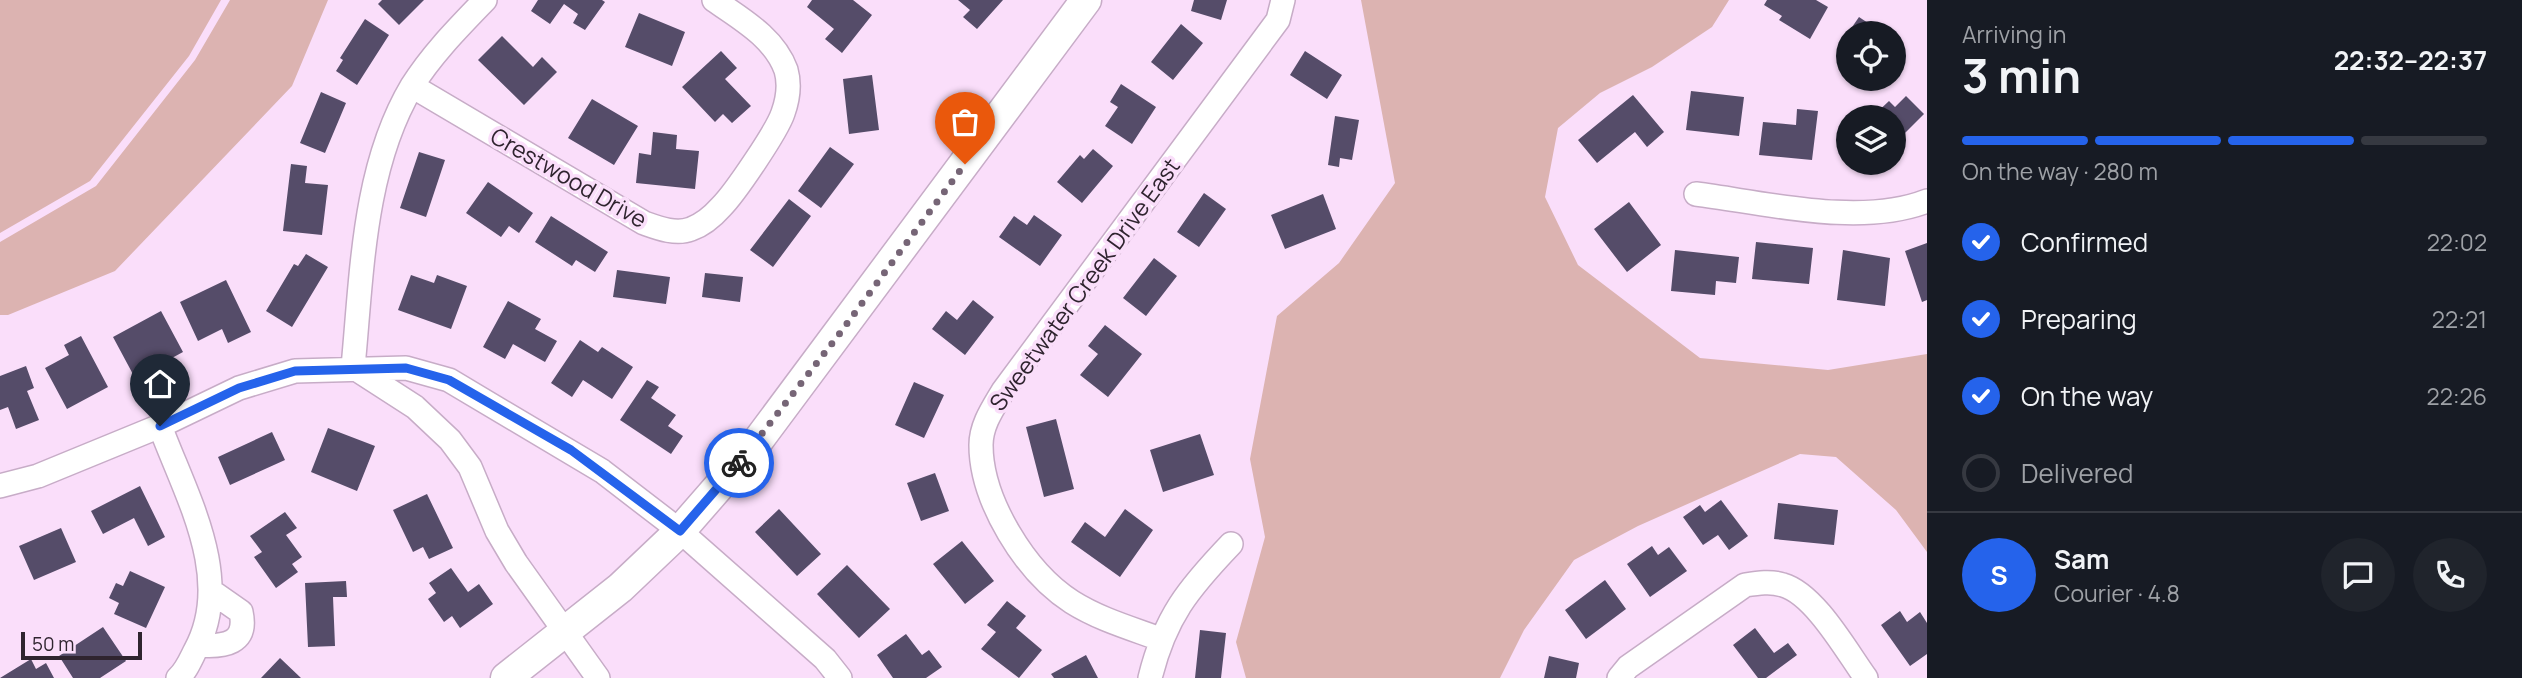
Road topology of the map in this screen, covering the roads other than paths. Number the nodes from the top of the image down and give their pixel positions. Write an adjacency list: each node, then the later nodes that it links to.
1 (485, 0): 5 (street)
2 (714, 0): 5 (street, Crestwood Drive)
3 (1086, 0): 11 (main road)
4 (1283, 0): 15 (street, Sweetwater Creek Drive East)
5 (412, 86): 8 (street)
6 (1696, 194): 7 (street)
7 (1927, 201)
8 (353, 367): 9 (street); 11 (street); 14 (street)
9 (160, 426): 10 (street); 13 (street)
10 (0, 486)
11 (680, 531): 14 (main road); 20 (street)
12 (1231, 544): 15 (street)
13 (211, 591): 16 (street); 16 (street)
14 (566, 633): 18 (main road); 19 (street)
15 (1160, 639): 21 (street)
16 (199, 645): 17 (street)
17 (178, 678)
18 (506, 678)
19 (598, 678)
20 (840, 678)
21 (1150, 678)
22 (1619, 678): 23 (street)
23 (1866, 678)

